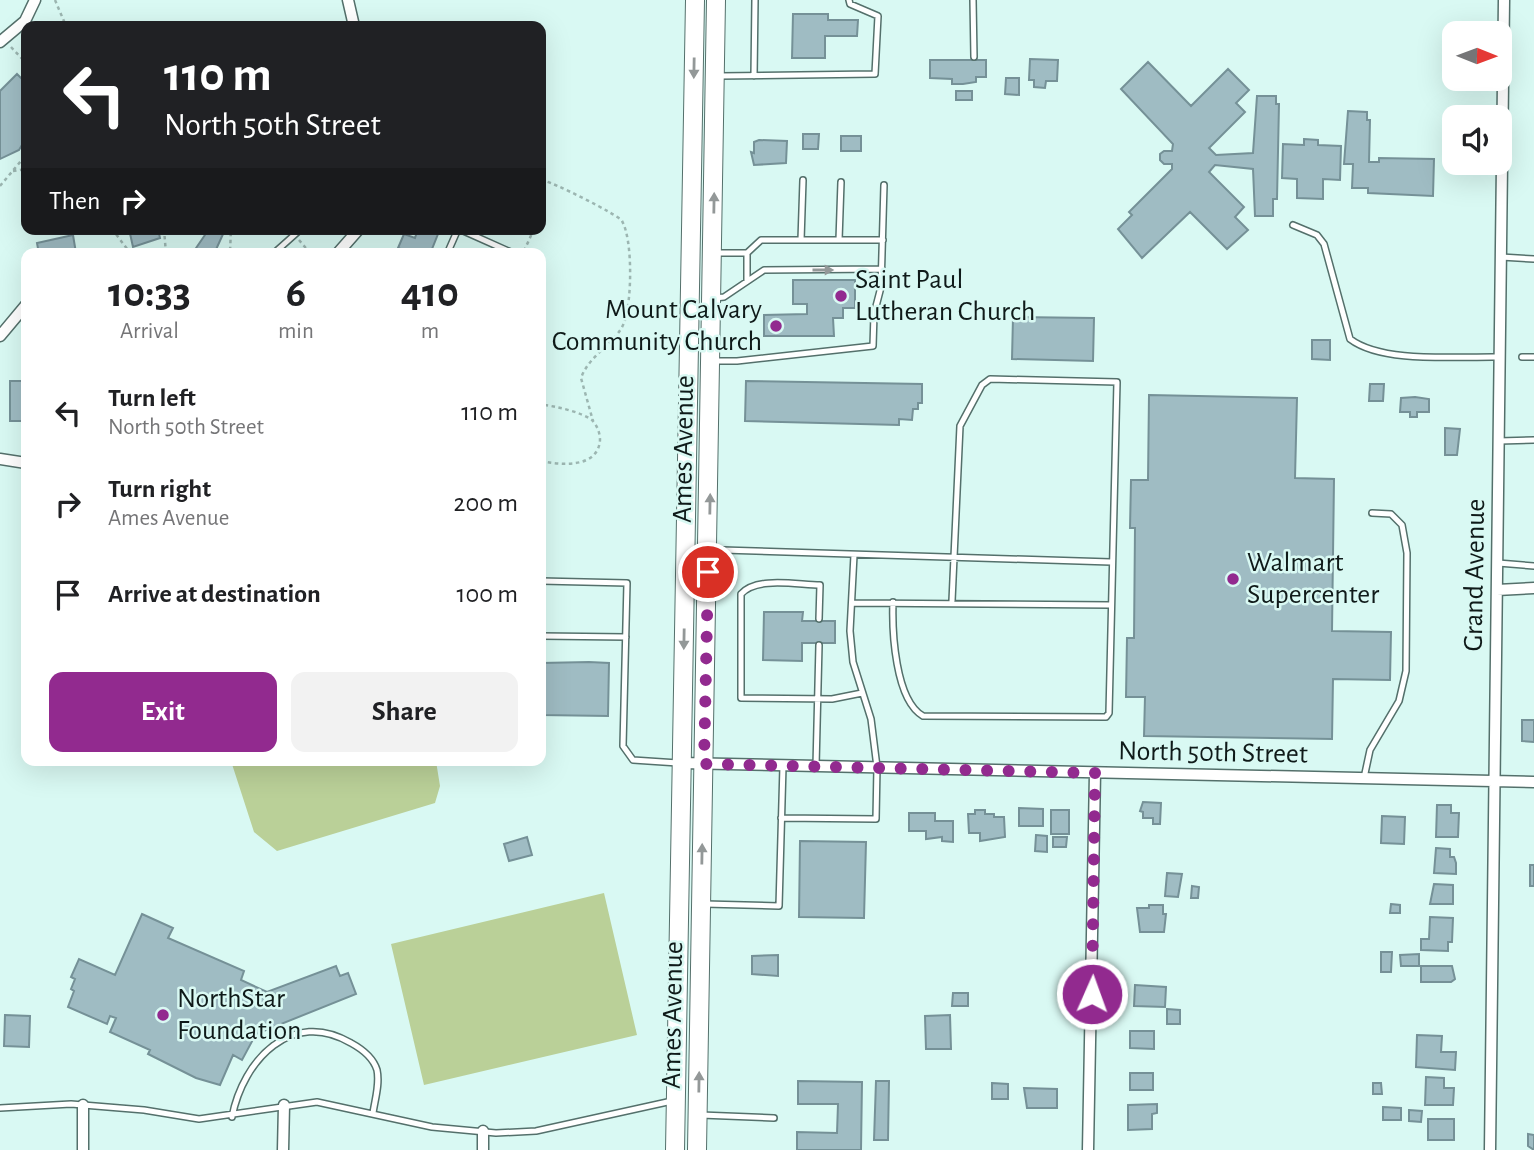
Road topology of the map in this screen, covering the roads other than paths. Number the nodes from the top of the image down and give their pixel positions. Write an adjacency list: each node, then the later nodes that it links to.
1 (35, 0): 9 (street)
2 (348, 0): 10 (street)
3 (695, 0): 31 (main road, Ames Avenue, one-way to 31)
4 (716, 0): 14 (main road, Ames Avenue)
5 (755, 0): 15 (lane)
6 (849, 0): 15 (lane)
7 (973, 0): 13 (lane)
8 (1504, 0): 28 (street, Grand Avenue)
9 (25, 21)
10 (353, 21)
11 (21, 24): 12 (street)
12 (2, 41)
13 (974, 57)
14 (715, 76): 15 (lane); 30 (main road, Ames Avenue, one-way to 14)
15 (754, 76)
16 (803, 180): 22 (lane)
17 (841, 183): 23 (lane)
18 (884, 185): 24 (lane)
19 (1293, 225): 37 (lane)
20 (294, 235): 25 (lane)
21 (472, 235): 26 (lane)
22 (801, 240): 23 (lane); 27 (lane)
23 (839, 240): 24 (lane)
24 (883, 240): 32 (lane)
25 (280, 248)
26 (502, 248)
27 (747, 253): 30 (lane); 33 (lane)
28 (1501, 257): 29 (lane); 37 (street, Grand Avenue)
29 (1534, 259)
30 (713, 261): 31 (lane); 34 (main road, Ames Avenue)
31 (691, 267): 46 (main road, Ames Avenue)
32 (882, 270): 33 (lane, one-way to 32); 40 (lane)
33 (747, 281): 34 (lane)
34 (712, 298): 40 (main road, Ames Avenue)
35 (21, 311): 36 (street)
36 (0, 336)
37 (1500, 357): 42 (street, Grand Avenue)
38 (1522, 357): 39 (lane)
39 (1534, 357)
40 (712, 360): 47 (main road, Ames Avenue, one-way to 40)
41 (1534, 440): 42 (lane)
42 (1499, 441): 51 (street, Grand Avenue)
43 (0, 459): 44 (street)
44 (21, 462)
45 (1372, 513): 72 (lane)
46 (686, 549): 47 (lane); 66 (main road, Ames Avenue, one-way to 66)
47 (709, 549): 48 (lane); 67 (main road, Ames Avenue)
48 (854, 555): 49 (lane); 58 (lane)
49 (954, 557): 50 (lane); 50 (lane); 56 (lane)
50 (1111, 562): 59 (lane)
51 (1497, 563): 52 (lane); 55 (street, Grand Avenue)
52 (1534, 566)
53 (546, 581): 62 (lane)
54 (1534, 588): 55 (street)
55 (1497, 590): 73 (street, Grand Avenue)
56 (952, 601): 57 (lane); 59 (lane)
57 (893, 602): 58 (lane); 59 (lane)
58 (853, 603): 64 (lane)
59 (1110, 605)
60 (819, 619): 65 (lane)
61 (546, 636): 62 (lane)
62 (626, 637): 66 (lane)
63 (819, 645): 65 (lane)
64 (862, 693): 65 (lane); 70 (lane)
65 (817, 699): 69 (lane)
66 (681, 763): 67 (street, North 50th Street); 77 (main road, Ames Avenue)
67 (704, 764): 68 (street, North 50th Street); 76 (main road, Ames Avenue, one-way to 67)
68 (783, 766): 69 (street, North 50th Street); 75 (lane)
69 (816, 766): 70 (street, North 50th Street)
70 (877, 767): 71 (street, North 50th Street); 75 (lane)
71 (1095, 773): 72 (street, North 50th Street); 91 (street)
72 (1364, 778): 73 (street, North 50th Street)
73 (1494, 781): 74 (street, North 50th Street); 92 (street, Grand Avenue)
74 (1534, 782)
75 (781, 818): 76 (lane)
76 (702, 904): 82 (main road, Ames Avenue, one-way to 76)
77 (676, 1101): 85 (lane); 89 (main road, Ames Avenue)
78 (83, 1105): 80 (lane); 83 (lane); 86 (street)
79 (284, 1105): 81 (lane); 83 (lane); 87 (street)
80 (0, 1108)
81 (373, 1113): 83 (lane); 85 (lane)
82 (698, 1115): 84 (lane); 90 (main road, Ames Avenue)
83 (232, 1116)
84 (774, 1118)
85 (483, 1132): 88 (street)
86 (83, 1150)
87 (283, 1150)
88 (483, 1150)
89 (675, 1150)
90 (698, 1150)
91 (1088, 1150)
92 (1490, 1150)

